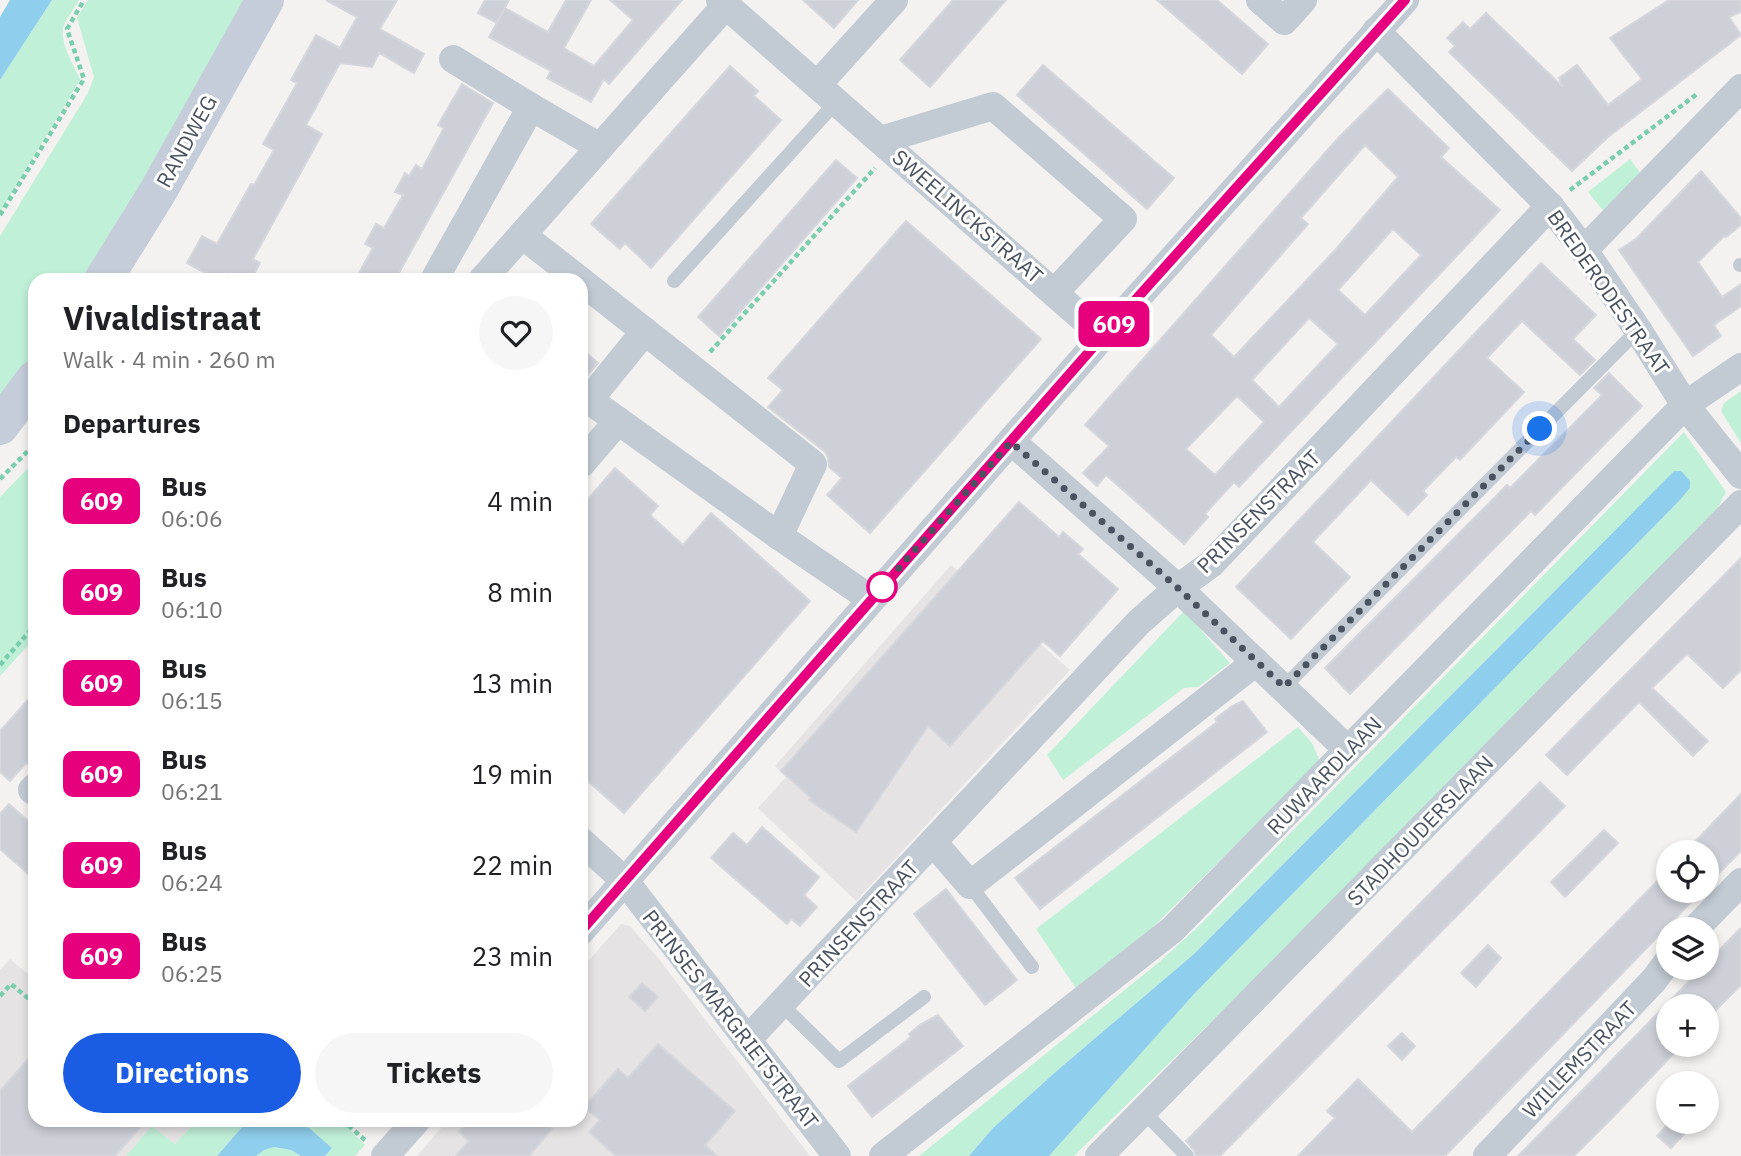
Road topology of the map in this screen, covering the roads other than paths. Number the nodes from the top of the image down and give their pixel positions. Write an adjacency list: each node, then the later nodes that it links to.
1 (265, 0): 17 (street, RANDWEG)
2 (894, 0): 10 (street)
3 (1260, 0): 4 (street)
4 (1303, 0)
5 (1405, 0): 7 (street)
6 (723, 2): 10 (street, SWEELINCKSTRAAT); 13 (street)
7 (1376, 31): 14 (street, BREDERODESTRAAT); 26 (street)
8 (453, 60): 11 (street)
9 (1741, 88): 16 (street)
10 (828, 92): 12 (street, SWEELINCKSTRAAT); 21 (lane)
11 (531, 107): 13 (street); 18 (street)
12 (887, 145): 23 (street, SWEELINCKSTRAAT); 23 (street, SWEELINCKSTRAAT)
13 (600, 147): 15 (street)
14 (1550, 206): 16 (street, BREDERODESTRAAT); 37 (street, PRINSENSTRAAT)
15 (522, 235): 19 (street); 20 (street)
16 (1584, 250): 24 (street, BREDERODESTRAAT)
17 (107, 273)
18 (438, 273)
19 (488, 273)
20 (570, 273)
21 (674, 281)
22 (588, 287): 25 (street)
23 (1054, 293): 26 (street, SWEELINCKSTRAAT)
24 (1638, 330): 29 (street, BREDERODESTRAAT); 40 (lane)
25 (645, 331): 30 (street); 36 (street)
26 (1103, 336): 32 (street)
27 (1741, 367): 29 (street, RUWAARDLAAN)
28 (28, 391): 31 (street)
29 (1685, 405): 34 (street, BREDERODESTRAAT); 41 (street, RUWAARDLAAN)
30 (618, 421): 33 (street); 36 (street)
31 (0, 426)
32 (1011, 442): 37 (street); 38 (street)
33 (588, 456)
34 (1741, 475)
35 (1741, 503): 54 (street, STADHOUDERSLAAN)
36 (779, 536): 38 (street)
37 (1178, 588): 39 (street); 42 (street, PRINSENSTRAAT)
38 (872, 599): 44 (street)
39 (1256, 662): 40 (street); 46 (street)
40 (1284, 687): 41 (street)
41 (1348, 750): 58 (street, RUWAARDLAAN)
42 (933, 842): 46 (street, PRINSENSTRAAT); 52 (street, PRINSENSTRAAT)
43 (588, 847): 44 (street, PRINSES MARGRIETSTRAAT)
44 (625, 881): 48 (street); 53 (street, PRINSES MARGRIETSTRAAT)
45 (1741, 882): 47 (street)
46 (970, 885): 49 (lane, PRINSENSTRAAT)
47 (1707, 917)
48 (588, 923)
49 (1032, 967)
50 (1656, 978): 61 (street, WILLEMSTRAAT)
51 (924, 998): 52 (lane, PRINSENSTRAAT)
52 (782, 1004): 53 (street, PRINSENSTRAAT)
53 (747, 1040): 57 (street, PRINSES MARGRIETSTRAAT)
54 (1144, 1112): 59 (street, STADHOUDERSLAAN); 60 (lane)
55 (408, 1127): 56 (street)
56 (379, 1152)
57 (837, 1156)
58 (883, 1156)
59 (1099, 1156)
60 (1187, 1156)
61 (1487, 1156)

